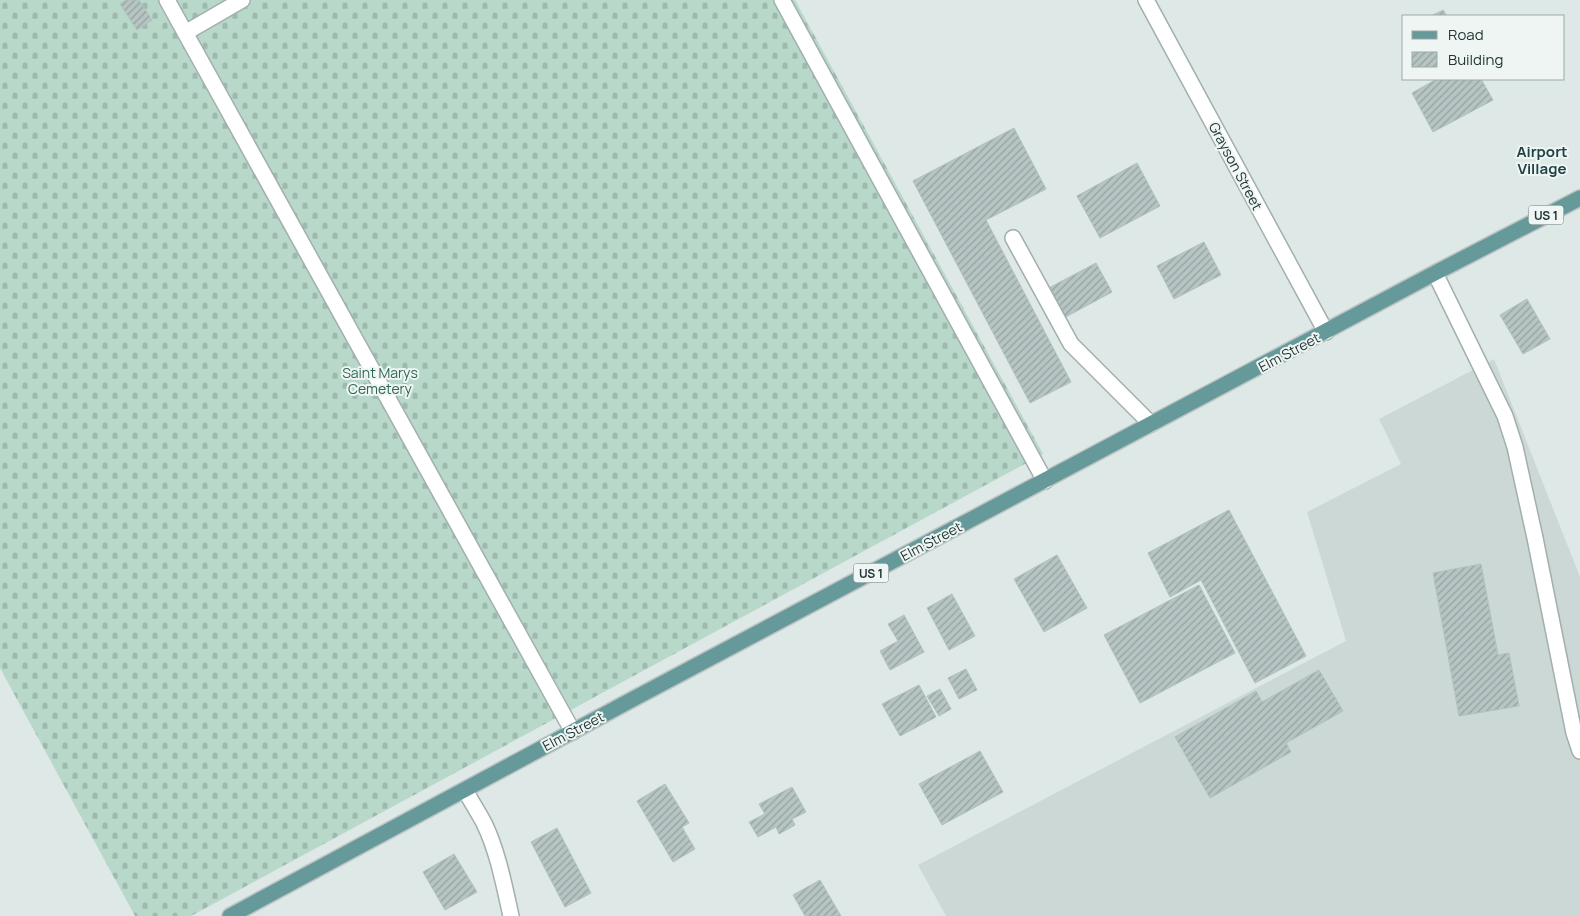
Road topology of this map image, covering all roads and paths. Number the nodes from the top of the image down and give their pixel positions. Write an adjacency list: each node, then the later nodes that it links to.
1 (167, 0): 5 (street)
2 (242, 0): 5 (street)
3 (782, 0): 11 (street)
4 (1146, 0): 9 (street, Grayson Street)
5 (185, 32): 12 (street)
6 (1580, 198): 8 (main road, Elm Street / US 1)
7 (1013, 238): 10 (street)
8 (1435, 273): 9 (main road, Elm Street / US 1); 13 (street)
9 (1326, 332): 10 (main road, Elm Street / US 1)
10 (1151, 424): 11 (main road, Elm Street / US 1)
11 (1045, 481): 12 (main road, Elm Street / US 1)
12 (573, 732): 14 (main road, Elm Street / US 1)
13 (1580, 751)
14 (465, 790): 15 (main road, Elm Street / US 1); 16 (street)
15 (230, 916)
16 (511, 916)

